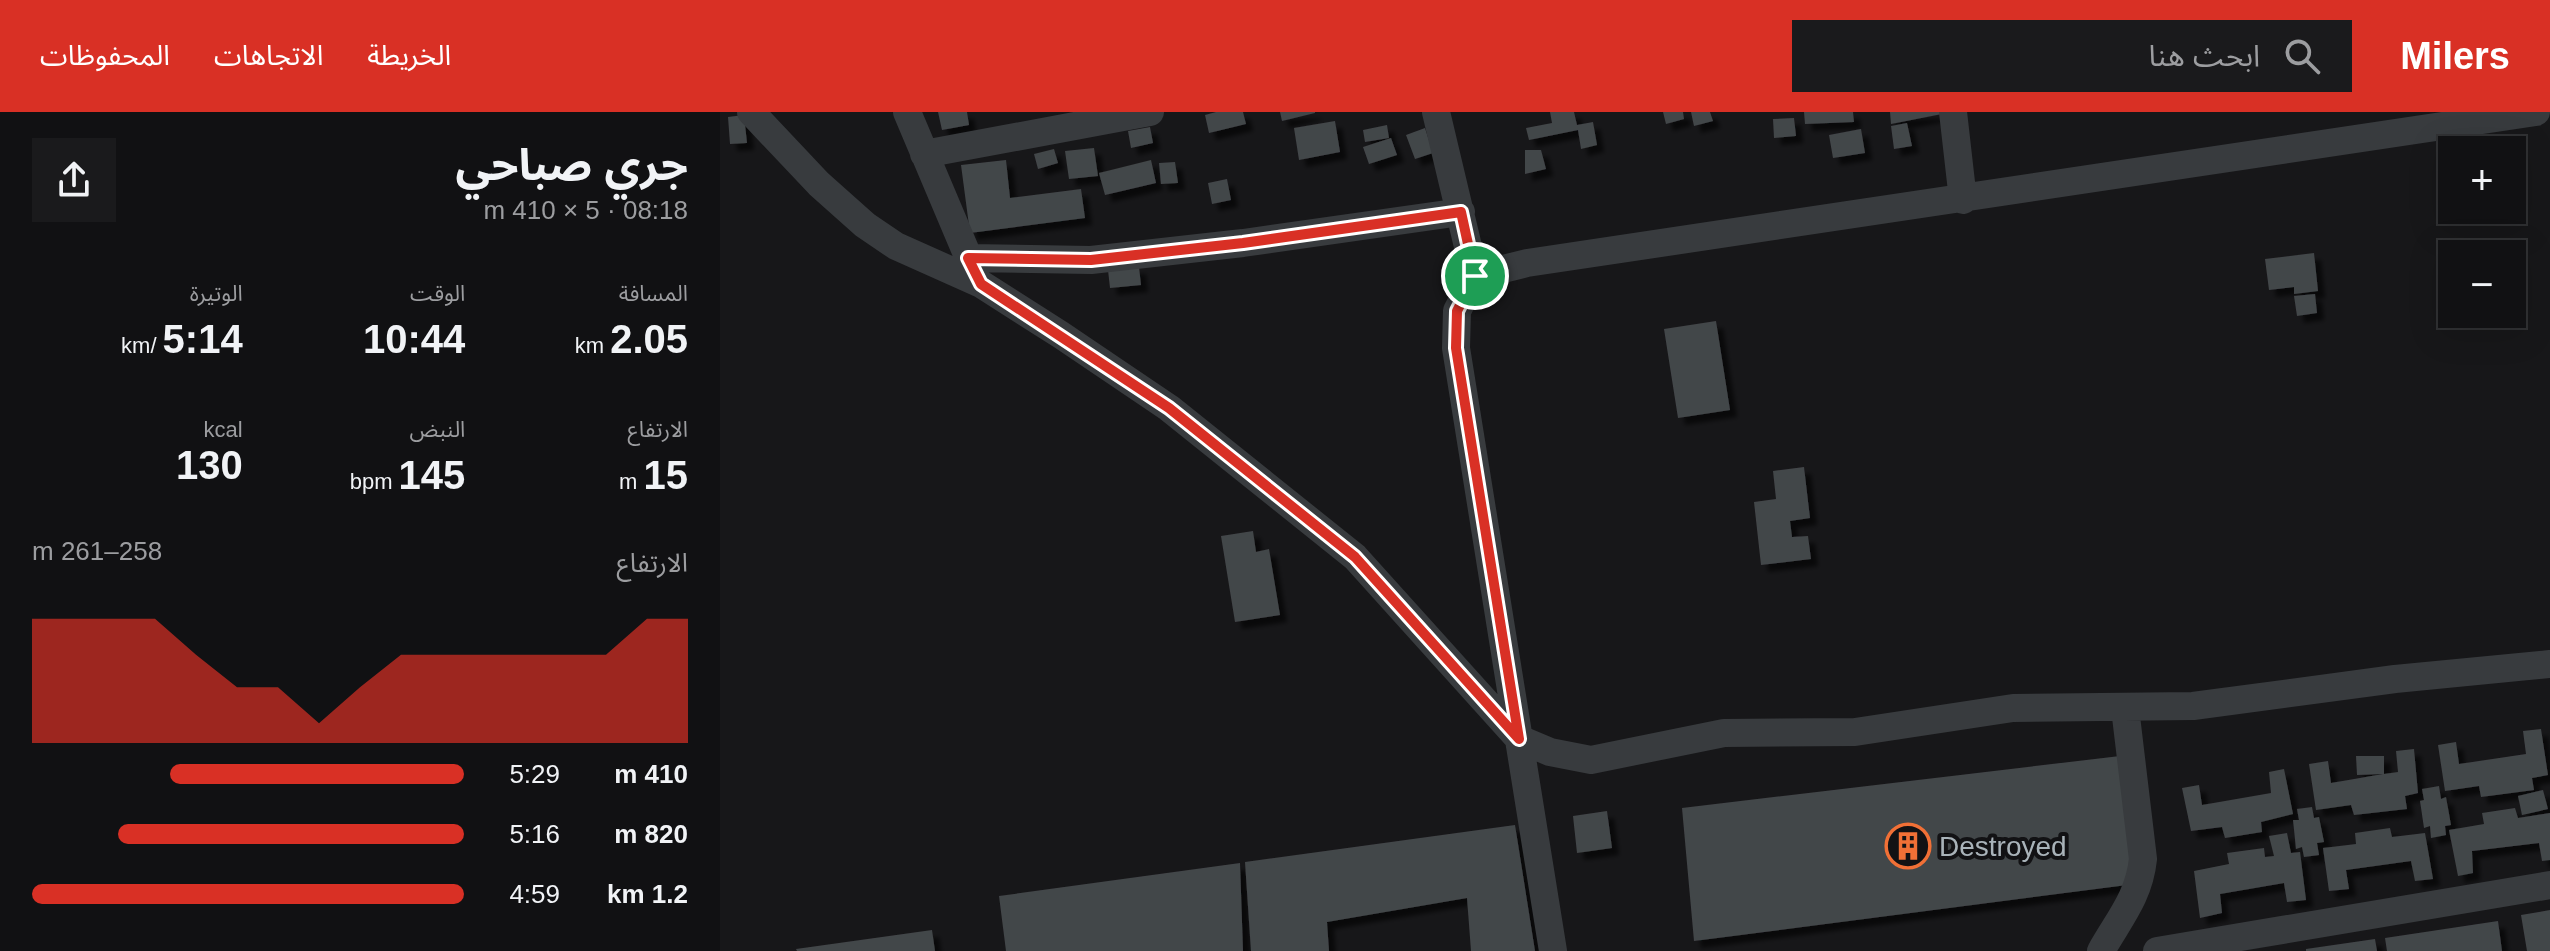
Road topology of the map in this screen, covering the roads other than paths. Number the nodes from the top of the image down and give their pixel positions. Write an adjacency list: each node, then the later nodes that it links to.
1 (751, 112): 13 (street)
2 (907, 112): 8 (street)
3 (1150, 112): 8 (street)
4 (1436, 112): 10 (street)
5 (1953, 112): 9 (street)
6 (2536, 112): 7 (street)
7 (2468, 117): 9 (street)
8 (924, 154): 11 (street)
9 (1963, 200): 12 (street)
10 (1461, 212): 11 (street); 12 (street)
11 (968, 258): 13 (street)
12 (1475, 276): 16 (street)
13 (981, 284): 16 (street)
14 (2550, 664): 15 (street)
15 (2125, 708): 16 (street); 19 (street)
16 (1519, 739): 18 (street)
17 (2550, 885): 20 (street)
18 (1553, 951)
19 (2101, 951)
20 (2157, 951)

